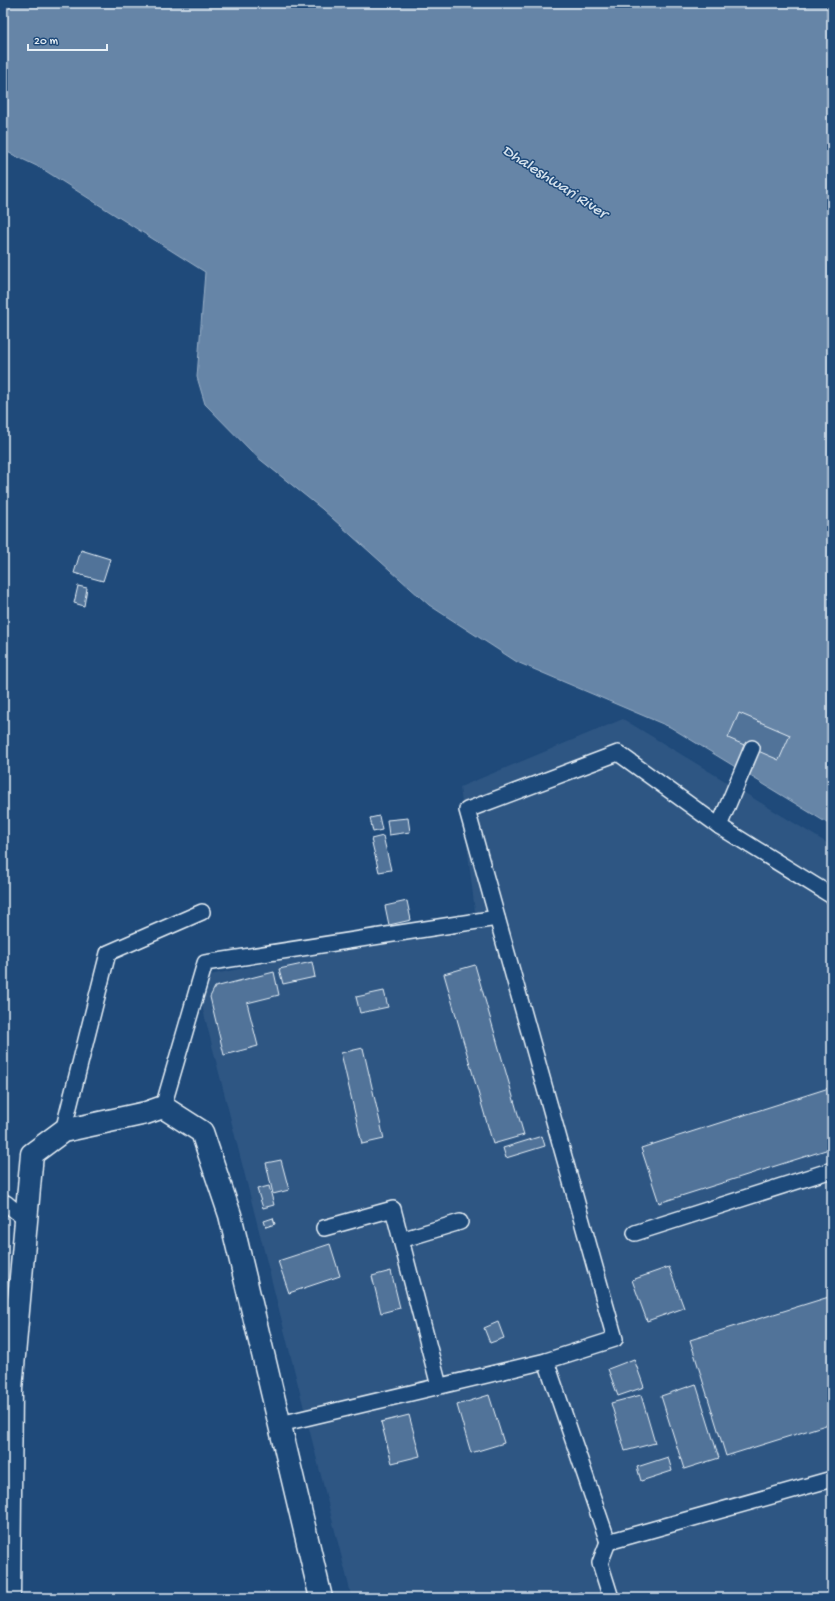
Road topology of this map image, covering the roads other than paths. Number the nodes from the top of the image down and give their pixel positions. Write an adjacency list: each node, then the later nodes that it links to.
1 (752, 748): 2 (lane)
2 (719, 826): 3 (lane); 5 (lane)
3 (832, 896)
4 (202, 912): 7 (lane)
5 (497, 918): 6 (lane); 15 (lane)
6 (163, 1107): 7 (street); 17 (street)
7 (63, 1132): 10 (street)
8 (832, 1170): 13 (lane)
9 (6, 1203): 10 (lane)
10 (26, 1220): 20 (street)
11 (460, 1222): 14 (lane)
12 (324, 1228): 14 (lane)
13 (636, 1233)
14 (401, 1240): 16 (lane)
15 (546, 1360): 16 (lane); 19 (lane)
16 (439, 1386): 17 (lane)
17 (280, 1424): 21 (street)
18 (832, 1479): 19 (lane)
19 (608, 1542): 22 (lane)
20 (9, 1598)
21 (321, 1598)
22 (611, 1598)

